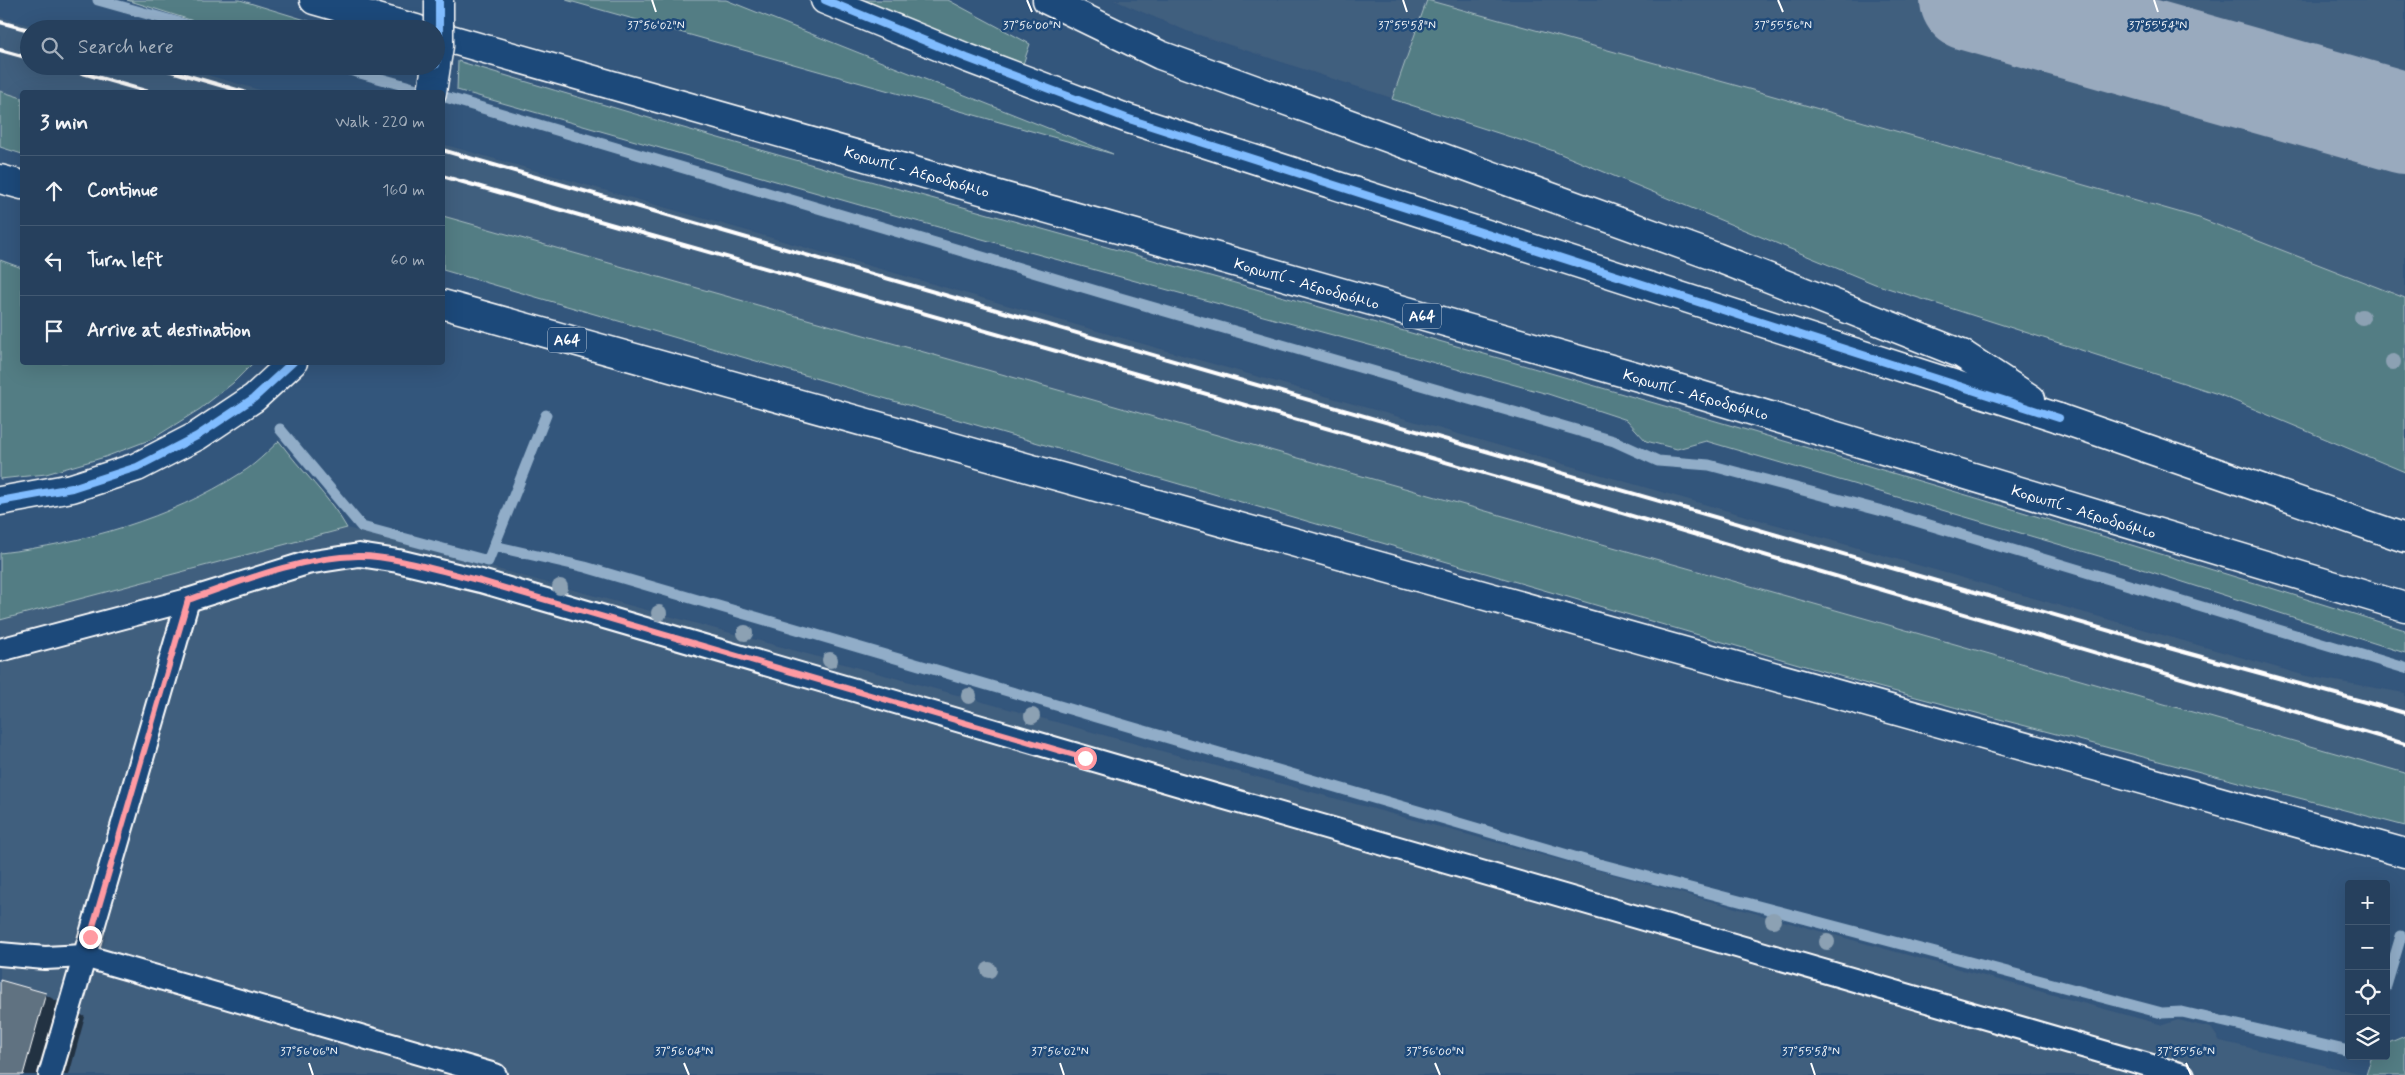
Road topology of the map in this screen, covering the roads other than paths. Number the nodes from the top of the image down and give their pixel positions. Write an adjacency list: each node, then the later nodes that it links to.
1 (314, 0): 5 (main road)
2 (438, 0): 6 (main road, bridge)
3 (825, 0): 14 (main road)
4 (1047, 0): 14 (main road)
5 (384, 20)
6 (438, 20)
7 (445, 38): 18 (main road, Κορωπί - Αεροδρόμιο / Α64)
8 (435, 75): 9 (main road)
9 (432, 90)
10 (0, 179): 11 (main road)
11 (20, 184)
12 (445, 305): 20 (main road, Α64)
13 (290, 365): 15 (main road)
14 (2059, 418): 16 (main road)
15 (0, 501)
16 (2405, 538)
17 (188, 600): 19 (lane); 22 (lane); 25 (lane)
18 (2405, 607)
19 (0, 650)
20 (2405, 853)
21 (0, 954): 22 (lane)
22 (84, 956): 23 (lane); 24 (lane)
23 (50, 1075)
24 (495, 1075)
25 (2183, 1075)

